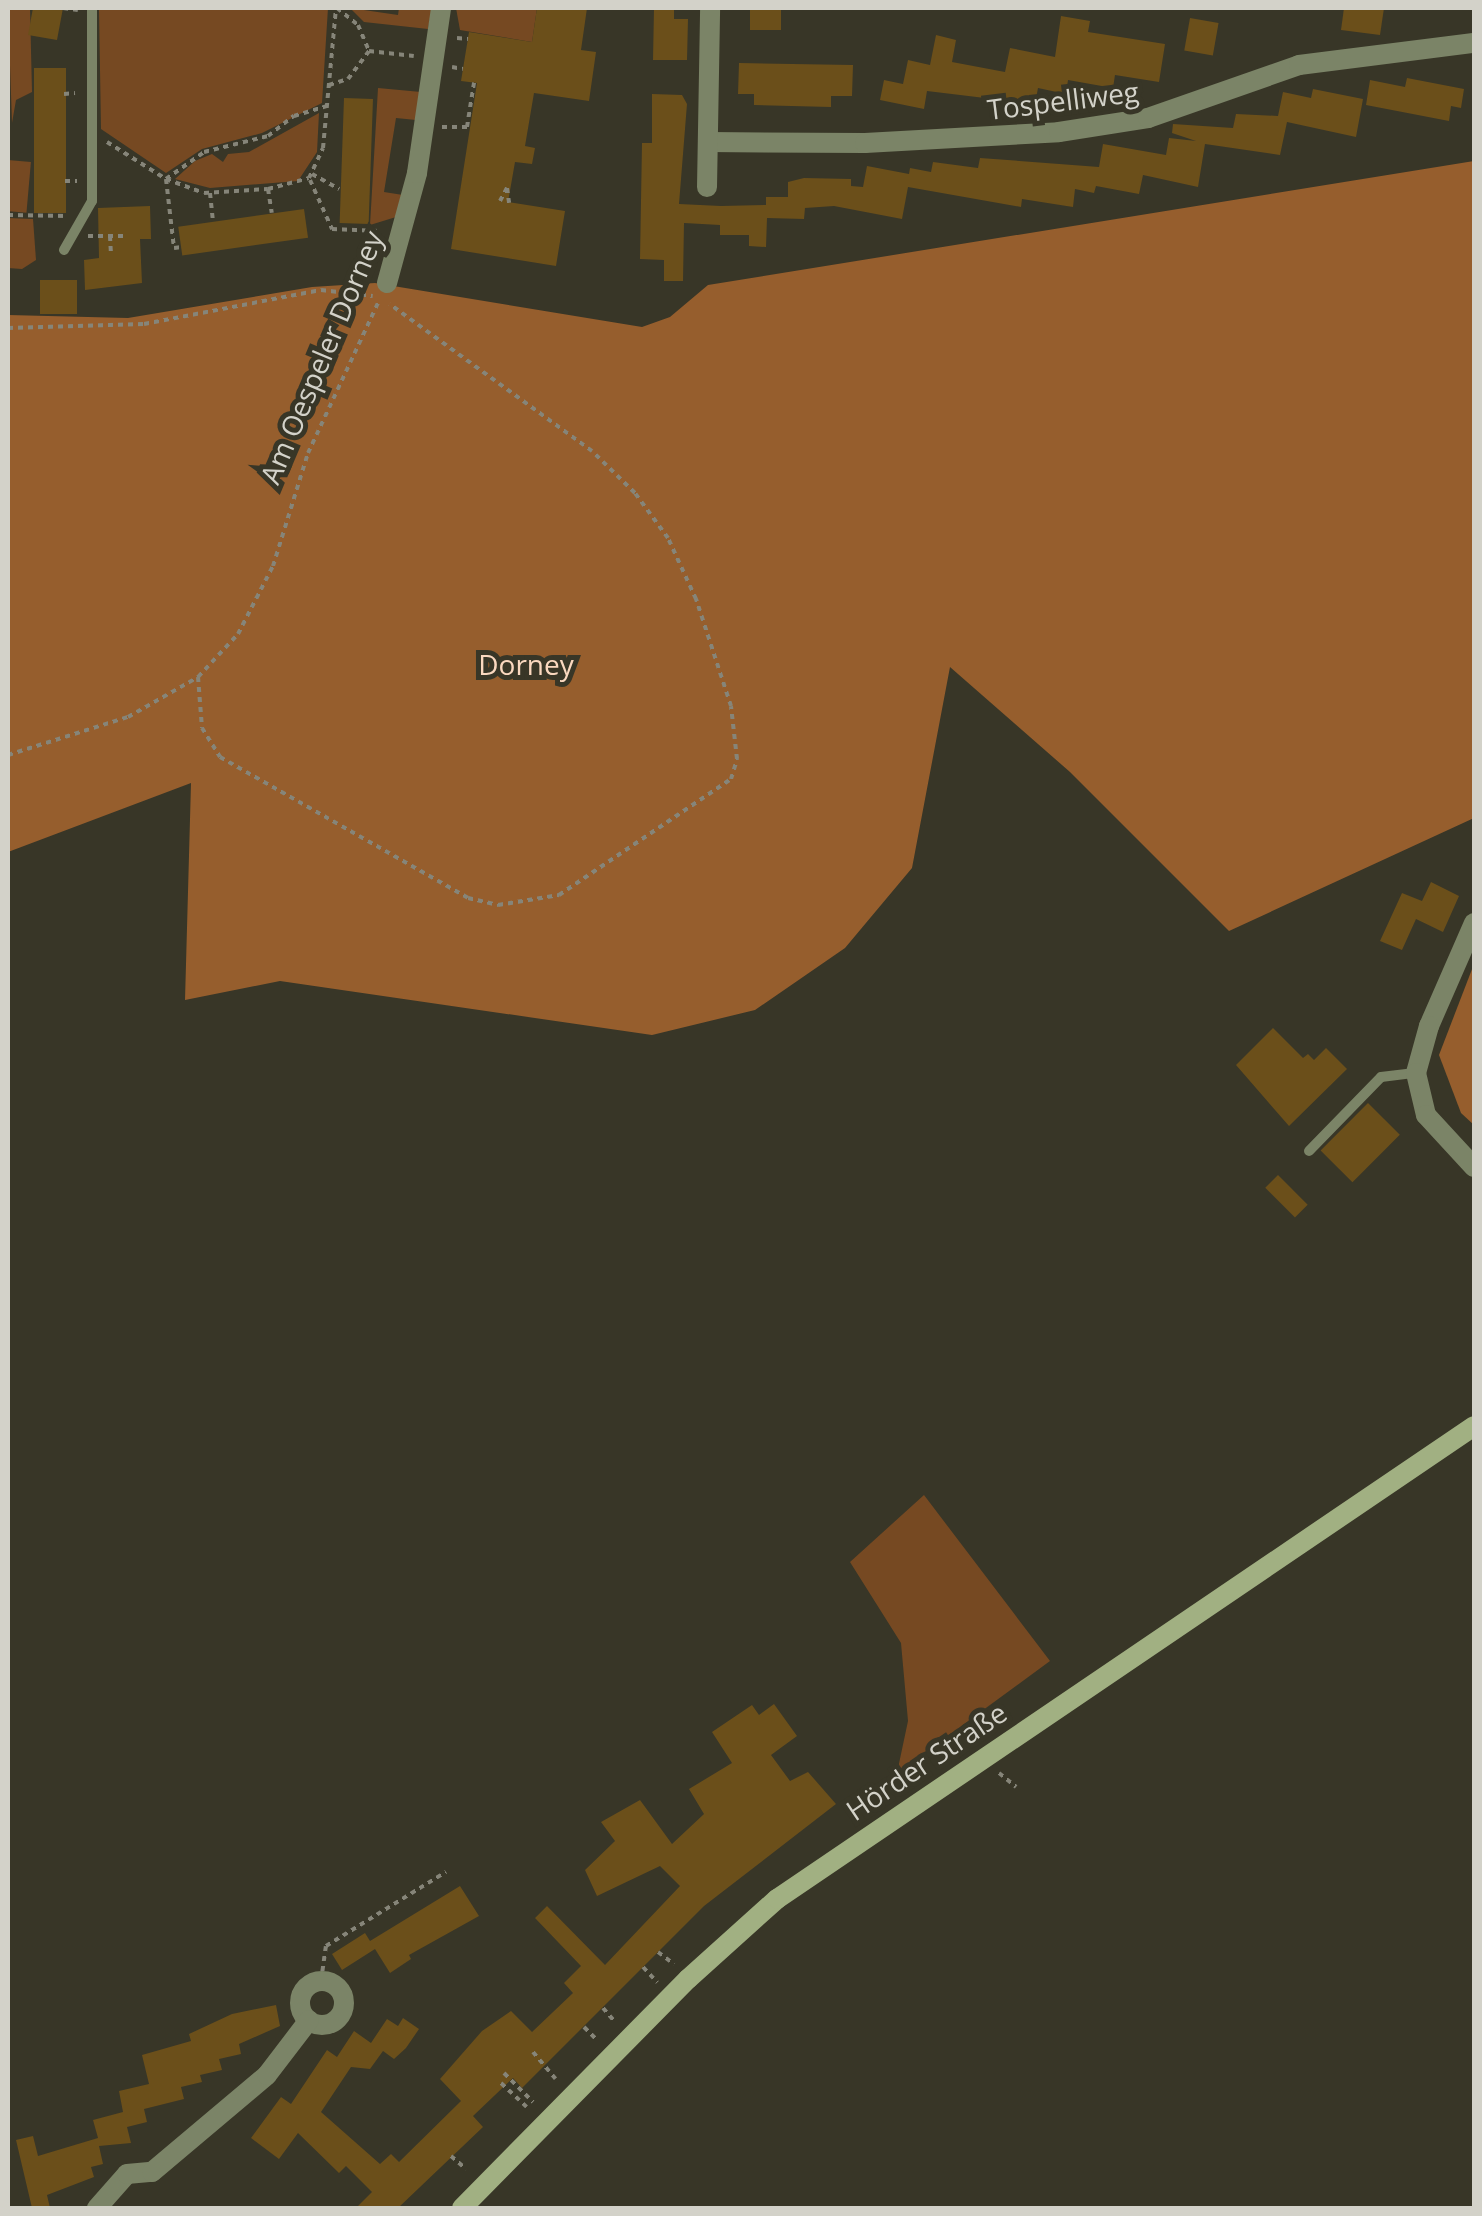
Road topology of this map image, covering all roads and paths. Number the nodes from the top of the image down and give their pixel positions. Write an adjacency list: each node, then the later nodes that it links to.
1 (92, 8): 15 (lane)
2 (336, 8): 8 (path); 12 (path)
3 (442, 8): 9 (street, Am Oespeler Dorney)
4 (710, 8): 16 (street)
5 (456, 38): 6 (path)
6 (468, 39)
7 (1474, 43): 16 (street, Tospelliweg)
8 (369, 51): 9 (path); 12 (path)
9 (444, 64): 10 (path); 29 (street, Am Oespeler Dorney)
10 (463, 70)
11 (474, 83): 14 (path)
12 (329, 85): 13 (path)
13 (327, 106): 17 (path); 18 (path)
14 (458, 130)
15 (91, 132): 18 (path); 27 (lane)
16 (708, 142): 19 (street)
17 (311, 176): 20 (path); 21 (path); 29 (path)
18 (166, 179): 22 (path); 33 (path)
19 (707, 186)
20 (268, 189): 22 (path); 25 (path)
21 (339, 189)
22 (210, 192): 28 (path)
23 (500, 201): 24 (path)
24 (509, 202)
25 (272, 213)
26 (8, 215): 27 (path)
27 (84, 216): 30 (lane)
28 (213, 220)
29 (403, 232): 36 (street, Am Oespeler Dorney)
30 (74, 234): 31 (path); 34 (lane)
31 (110, 236): 32 (path); 35 (path)
32 (123, 236)
33 (182, 247)
34 (64, 250)
35 (112, 255)
36 (384, 291): 37 (path); 38 (path, Am Oespeler Dorney); 38 (path)
37 (8, 328)
38 (198, 677): 39 (path, Am Oespeler Dorney)
39 (8, 756)
40 (1474, 923): 41 (street)
41 (1416, 1073): 42 (lane); 43 (street)
42 (1309, 1151)
43 (1474, 1167)
44 (1474, 1426): 65 (main road, Hörder Straße)
45 (446, 1872): 49 (path)
46 (658, 1952): 47 (path)
47 (674, 1964)
48 (643, 1967): 50 (path)
49 (320, 1981): 52 (street); 52 (street)
50 (657, 1982)
51 (603, 2008): 53 (path)
52 (309, 2020): 64 (street)
53 (615, 2022)
54 (584, 2027): 55 (path)
55 (597, 2040)
56 (533, 2052): 58 (path)
57 (504, 2073): 60 (path)
58 (556, 2079)
59 (502, 2082): 61 (path)
60 (533, 2102)
61 (527, 2108)
62 (452, 2156): 63 (path)
63 (466, 2169)
64 (97, 2208)
65 (462, 2208)

